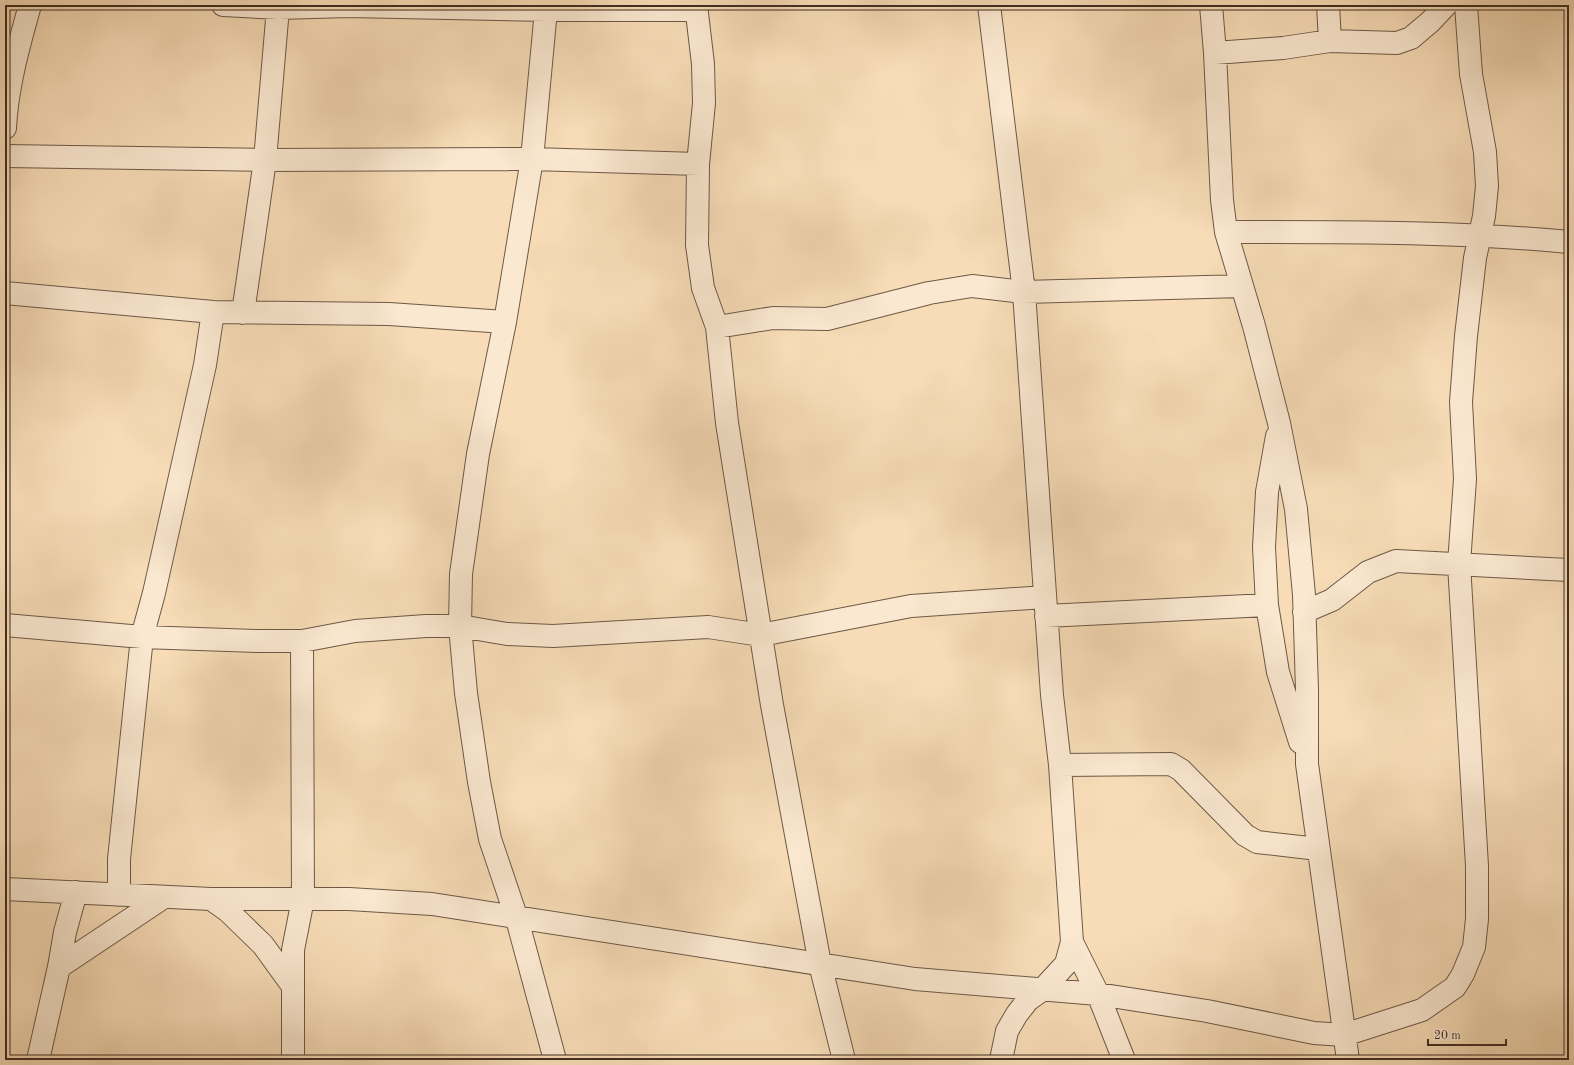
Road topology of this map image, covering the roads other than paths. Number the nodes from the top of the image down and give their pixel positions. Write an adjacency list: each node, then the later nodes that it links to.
1 (30, 5): 13 (street)
2 (223, 5): 9 (street)
3 (989, 5): 23 (street)
4 (1211, 5): 12 (street)
5 (1328, 5): 11 (street)
6 (1446, 5): 11 (street)
7 (1466, 5): 19 (street)
8 (696, 7): 10 (street); 17 (street)
9 (278, 8): 10 (street); 15 (street)
10 (546, 10): 16 (street)
11 (1330, 41): 12 (street)
12 (1215, 53): 18 (street)
13 (5, 128)
14 (5, 156): 15 (street)
15 (265, 160): 16 (street); 25 (street)
16 (532, 160): 17 (street); 26 (street)
17 (698, 164): 27 (street)
18 (1226, 232): 19 (street); 21 (street)
19 (1480, 235): 20 (street); 29 (street)
20 (1569, 242)
21 (1242, 286): 23 (street); 28 (street)
22 (5, 292): 24 (street)
23 (1024, 292): 27 (street); 32 (street)
24 (213, 312): 25 (street); 37 (street)
25 (243, 313): 26 (street)
26 (505, 322): 35 (street)
27 (717, 327): 36 (street)
28 (1279, 423): 31 (street); 33 (street)
29 (1459, 564): 30 (street); 33 (street); 55 (street)
30 (1569, 570)
31 (1267, 605): 32 (street); 39 (street)
32 (1046, 607): 36 (street); 40 (street)
33 (1304, 612): 39 (street)
34 (5, 625): 37 (street)
35 (460, 626): 36 (street); 38 (street); 48 (street)
36 (761, 635): 50 (street)
37 (142, 637): 38 (street); 44 (street)
38 (302, 641): 47 (street)
39 (1307, 764): 41 (street)
40 (1060, 765): 41 (street); 49 (street)
41 (1318, 849): 55 (street)
42 (5, 889): 43 (street)
43 (76, 892): 44 (street); 51 (street)
44 (119, 895): 45 (street)
45 (164, 897): 46 (street); 51 (street)
46 (211, 899): 47 (street); 52 (street)
47 (303, 899): 48 (street); 52 (street)
48 (517, 919): 50 (street); 58 (street)
49 (1072, 942): 53 (street); 54 (street)
50 (820, 964): 53 (street); 59 (street)
51 (59, 967): 56 (street)
52 (292, 986): 57 (street)
53 (1042, 990): 54 (street); 60 (street)
54 (1098, 994): 55 (street); 61 (street)
55 (1344, 1035): 62 (street)
56 (38, 1060)
57 (293, 1060)
58 (555, 1060)
59 (844, 1060)
60 (1001, 1060)
61 (1124, 1060)
62 (1348, 1060)

